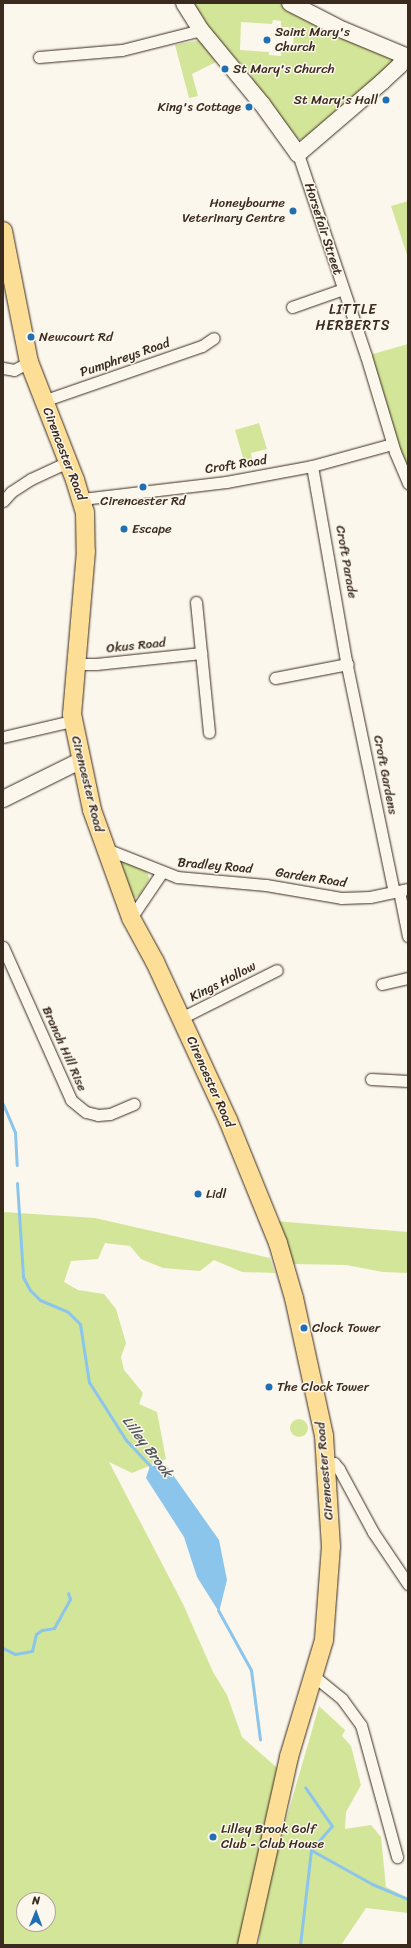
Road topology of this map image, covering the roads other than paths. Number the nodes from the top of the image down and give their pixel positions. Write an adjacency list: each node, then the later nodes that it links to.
1 (184, 3): 3 (street, Horsefair Street)
2 (290, 3): 5 (street)
3 (200, 30): 4 (street); 6 (street, Horsefair Street)
4 (39, 57)
5 (406, 57): 6 (street)
6 (298, 154): 8 (street, Horsefair Street)
7 (3, 231): 11 (main road, Cirencester Road)
8 (343, 289): 9 (street); 14 (street, Horsefair Street)
9 (292, 307)
10 (214, 338): 13 (street, Pumphreys Road)
11 (29, 362): 12 (street); 13 (main road, Cirencester Road)
12 (4, 371)
13 (43, 401): 15 (main road, Cirencester Road)
14 (392, 444): 16 (street, Croft Road); 17 (street, Horsefair Street)
15 (68, 462): 18 (main road, Cirencester Road); 19 (street)
16 (312, 466): 18 (street, Croft Road); 23 (street, Croft Gardens)
17 (408, 483)
18 (82, 499): 22 (main road, Cirencester Road)
19 (3, 501)
20 (196, 602): 21 (street)
21 (201, 653): 22 (street, Okus Road); 26 (street)
22 (74, 664): 25 (main road, Cirencester Road)
23 (348, 664): 24 (street); 33 (street, Croft Gardens)
24 (275, 678)
25 (72, 721): 27 (street); 28 (main road, Cirencester Road)
26 (210, 732)
27 (3, 737)
28 (80, 761): 29 (street); 30 (main road, Cirencester Road)
29 (3, 799)
30 (104, 848): 31 (street, Bradley Road); 34 (main road, Cirencester Road)
31 (162, 872): 32 (street, Bradley Road); 34 (street, Bradley Road)
32 (266, 885): 33 (street, Garden Road)
33 (400, 891): 35 (street)
34 (131, 918): 40 (main road, Cirencester Road)
35 (408, 936)
36 (3, 947): 43 (street, Branch Hill Rise)
37 (277, 970): 40 (street, Kings Hollow)
38 (408, 978): 39 (street)
39 (382, 984)
40 (181, 1018): 44 (main road, Cirencester Road)
41 (371, 1079): 42 (street)
42 (408, 1081)
43 (134, 1104)
44 (326, 1463): 45 (street); 46 (main road, Cirencester Road)
45 (408, 1584)
46 (315, 1677): 47 (street); 48 (main road, Cirencester Road)
47 (397, 1857)
48 (247, 1945)

